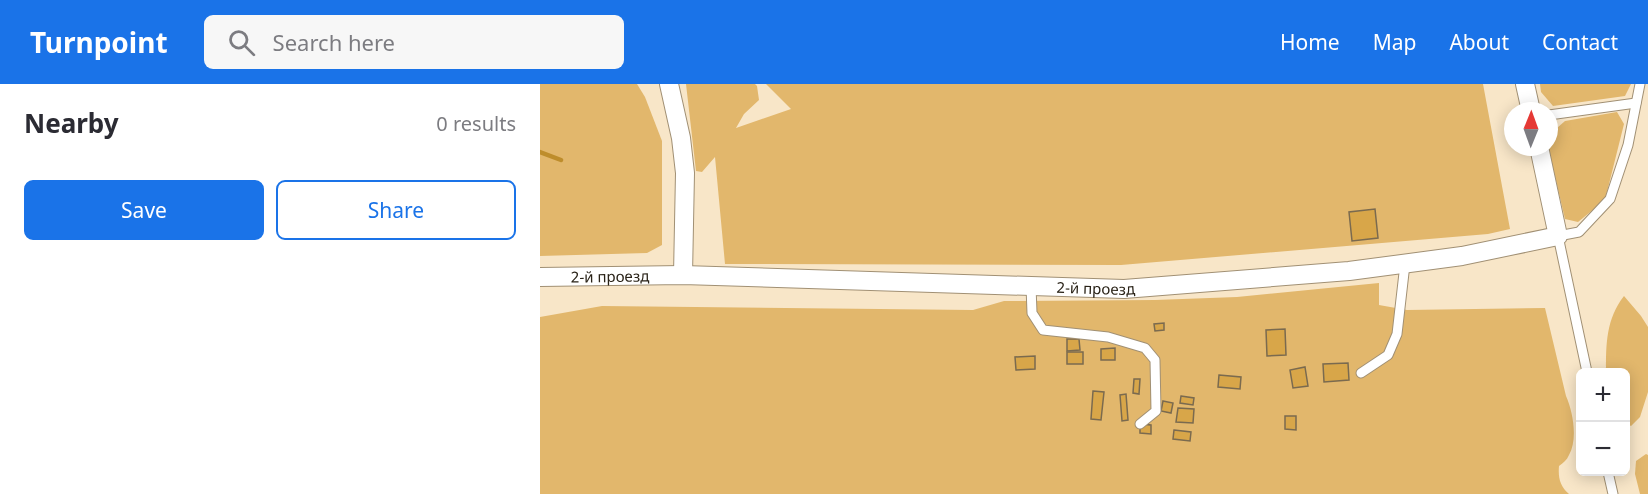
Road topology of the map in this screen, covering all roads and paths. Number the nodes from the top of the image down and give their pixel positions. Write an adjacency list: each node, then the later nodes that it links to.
1 (669, 84): 10 (street)
2 (1525, 84): 4 (street)
3 (1640, 84): 5 (lane)
4 (1529, 102)
5 (1636, 103): 6 (lane); 8 (lane)
6 (1558, 115)
7 (1541, 156): 8 (street)
8 (1558, 236): 9 (street, 2-й проезд); 13 (lane)
9 (1405, 264): 12 (street, 2-й проезд); 14 (lane)
10 (683, 275): 11 (street, 2-й проезд); 12 (street, 2-й проезд)
11 (540, 277)
12 (1031, 286): 15 (lane)
13 (1586, 368)
14 (1361, 373)
15 (1140, 424)
16 (1609, 476): 17 (lane)
17 (1613, 494)

